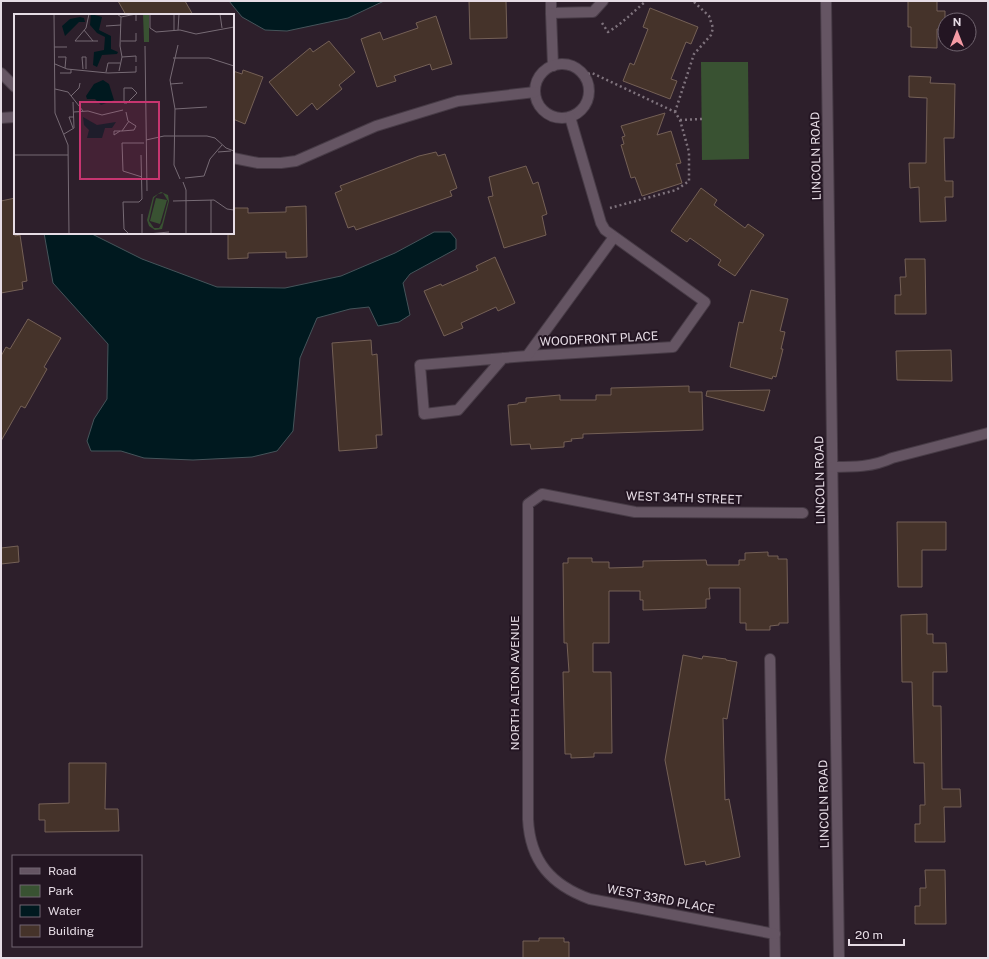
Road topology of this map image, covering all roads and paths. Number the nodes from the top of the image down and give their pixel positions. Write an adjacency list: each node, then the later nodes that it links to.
1 (551, 1): 6 (street)
2 (603, 1): 7 (street)
3 (646, 1): 7 (path)
4 (693, 1): 13 (path)
5 (826, 1): 25 (street, LINCOLN ROAD)
6 (552, 12): 7 (street); 8 (street)
7 (593, 12)
8 (553, 66): 10 (street); 12 (street)
9 (1, 73): 11 (street)
10 (583, 75): 13 (path); 15 (street)
11 (14, 86)
12 (535, 92): 15 (street); 19 (street)
13 (675, 112): 18 (path)
14 (14, 117): 16 (street)
15 (570, 117): 20 (street, WOODFRONT PLACE)
16 (1, 118)
17 (702, 119): 18 (path)
18 (680, 120): 20 (path)
19 (234, 158)
20 (598, 211): 21 (street, WOODFRONT PLACE)
21 (614, 237): 22 (street, WOODFRONT PLACE); 22 (street, WOODFRONT PLACE)
22 (527, 356): 23 (street, WOODFRONT PLACE)
23 (503, 358): 23 (street, WOODFRONT PLACE)
24 (988, 433): 25 (street)
25 (833, 468): 32 (street, LINCOLN ROAD)
26 (542, 494): 27 (street, WEST 34TH STREET); 29 (street, NORTH ALTON AVENUE)
27 (803, 513)
28 (770, 658): 30 (street)
29 (549, 875): 30 (street, WEST 33RD PLACE)
30 (775, 934): 31 (street)
31 (775, 958)
32 (839, 958)

